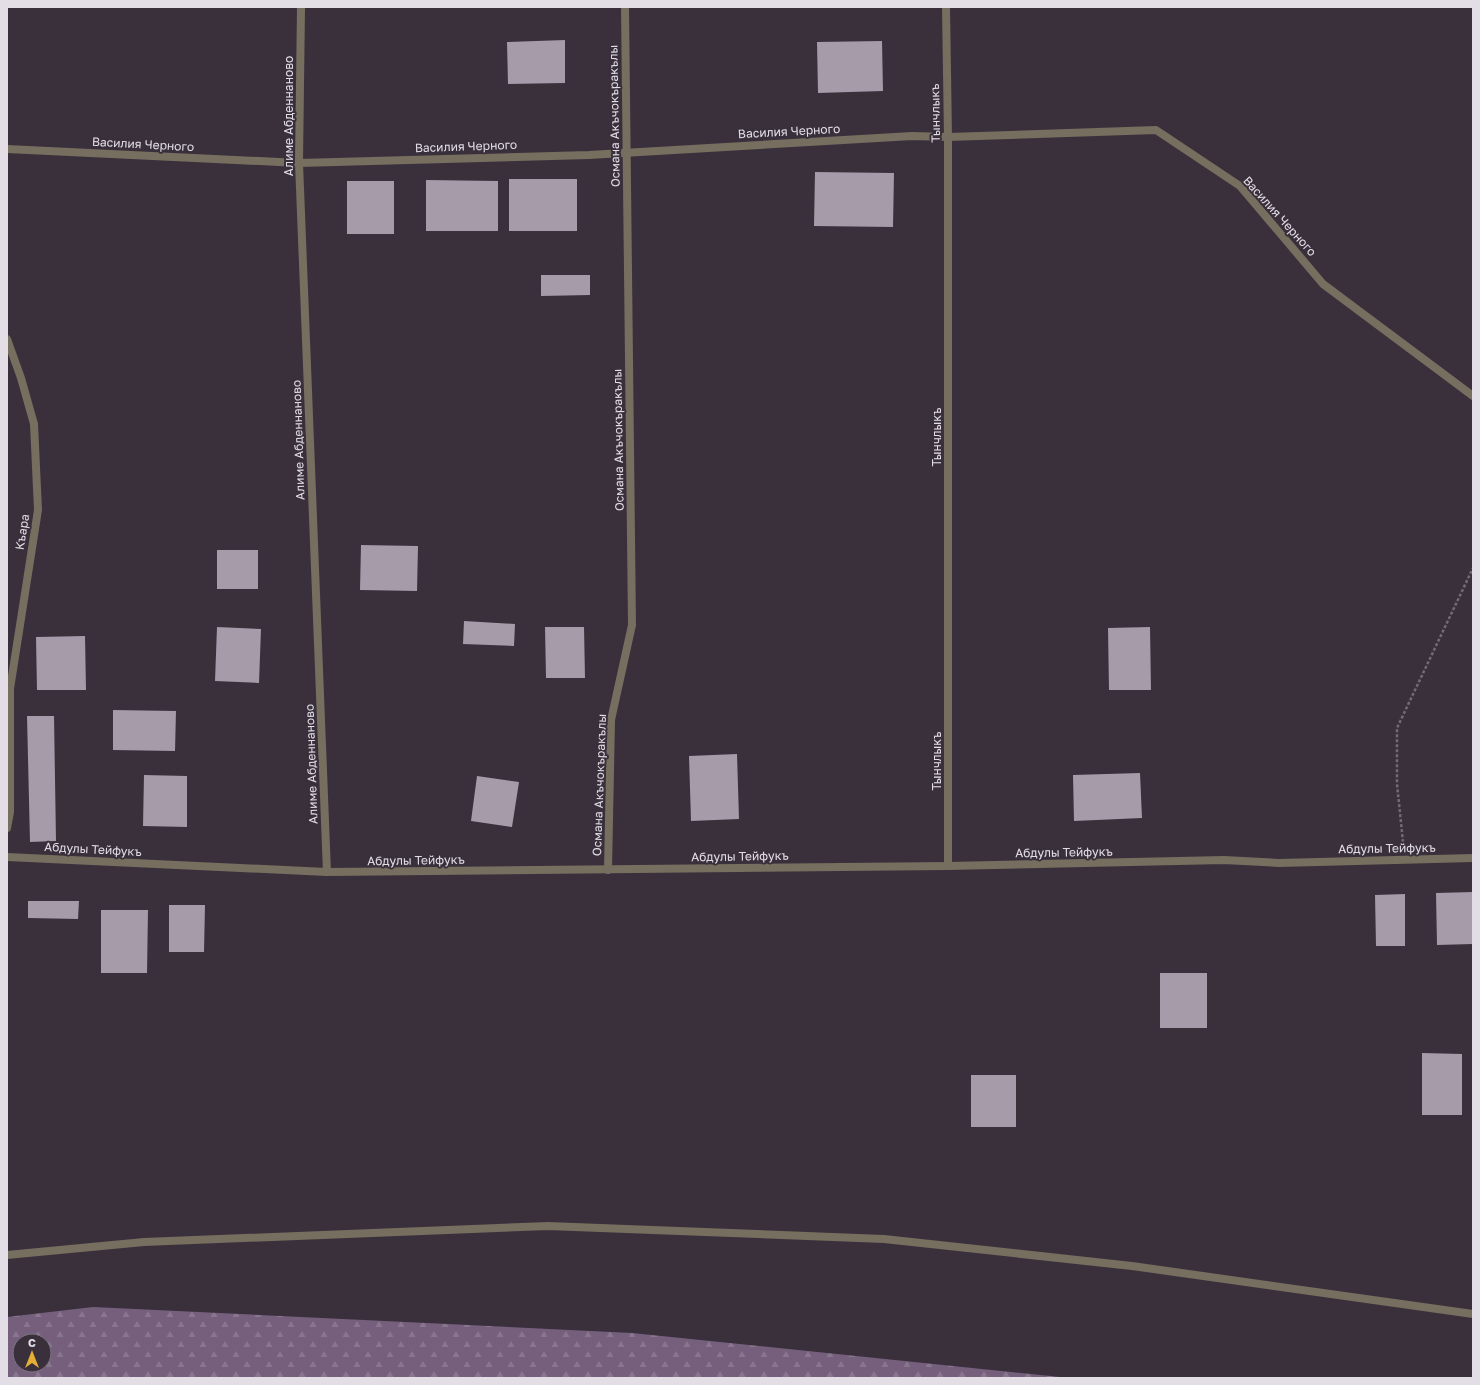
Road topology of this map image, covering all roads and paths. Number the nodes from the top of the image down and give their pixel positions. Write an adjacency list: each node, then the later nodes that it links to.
1 (301, 7): 7 (street, Алиме Абденнаново)
2 (625, 7): 6 (street, Османа Акъчокъракълы)
3 (946, 7): 4 (street, Тынчлыкъ)
4 (948, 137): 6 (street, Василия Черного); 9 (street, Василия Черного); 15 (street, Тынчлыкъ)
5 (7, 149): 7 (street, Василия Черного)
6 (626, 153): 7 (street, Василия Черного); 16 (street, Османа Акъчокъракълы)
7 (299, 163): 17 (street, Алиме Абденнаново)
8 (7, 339): 11 (street, Къара)
9 (1473, 396)
10 (1473, 568): 14 (path)
11 (7, 828)
12 (7, 857): 17 (street, Абдулы Тейфукъ)
13 (1473, 858): 14 (street, Абдулы Тейфукъ)
14 (1405, 860): 15 (street, Абдулы Тейфукъ)
15 (948, 866): 16 (street, Абдулы Тейфукъ)
16 (608, 870): 17 (street, Абдулы Тейфукъ)
17 (327, 872)
18 (7, 1255): 19 (street)
19 (1473, 1314)

